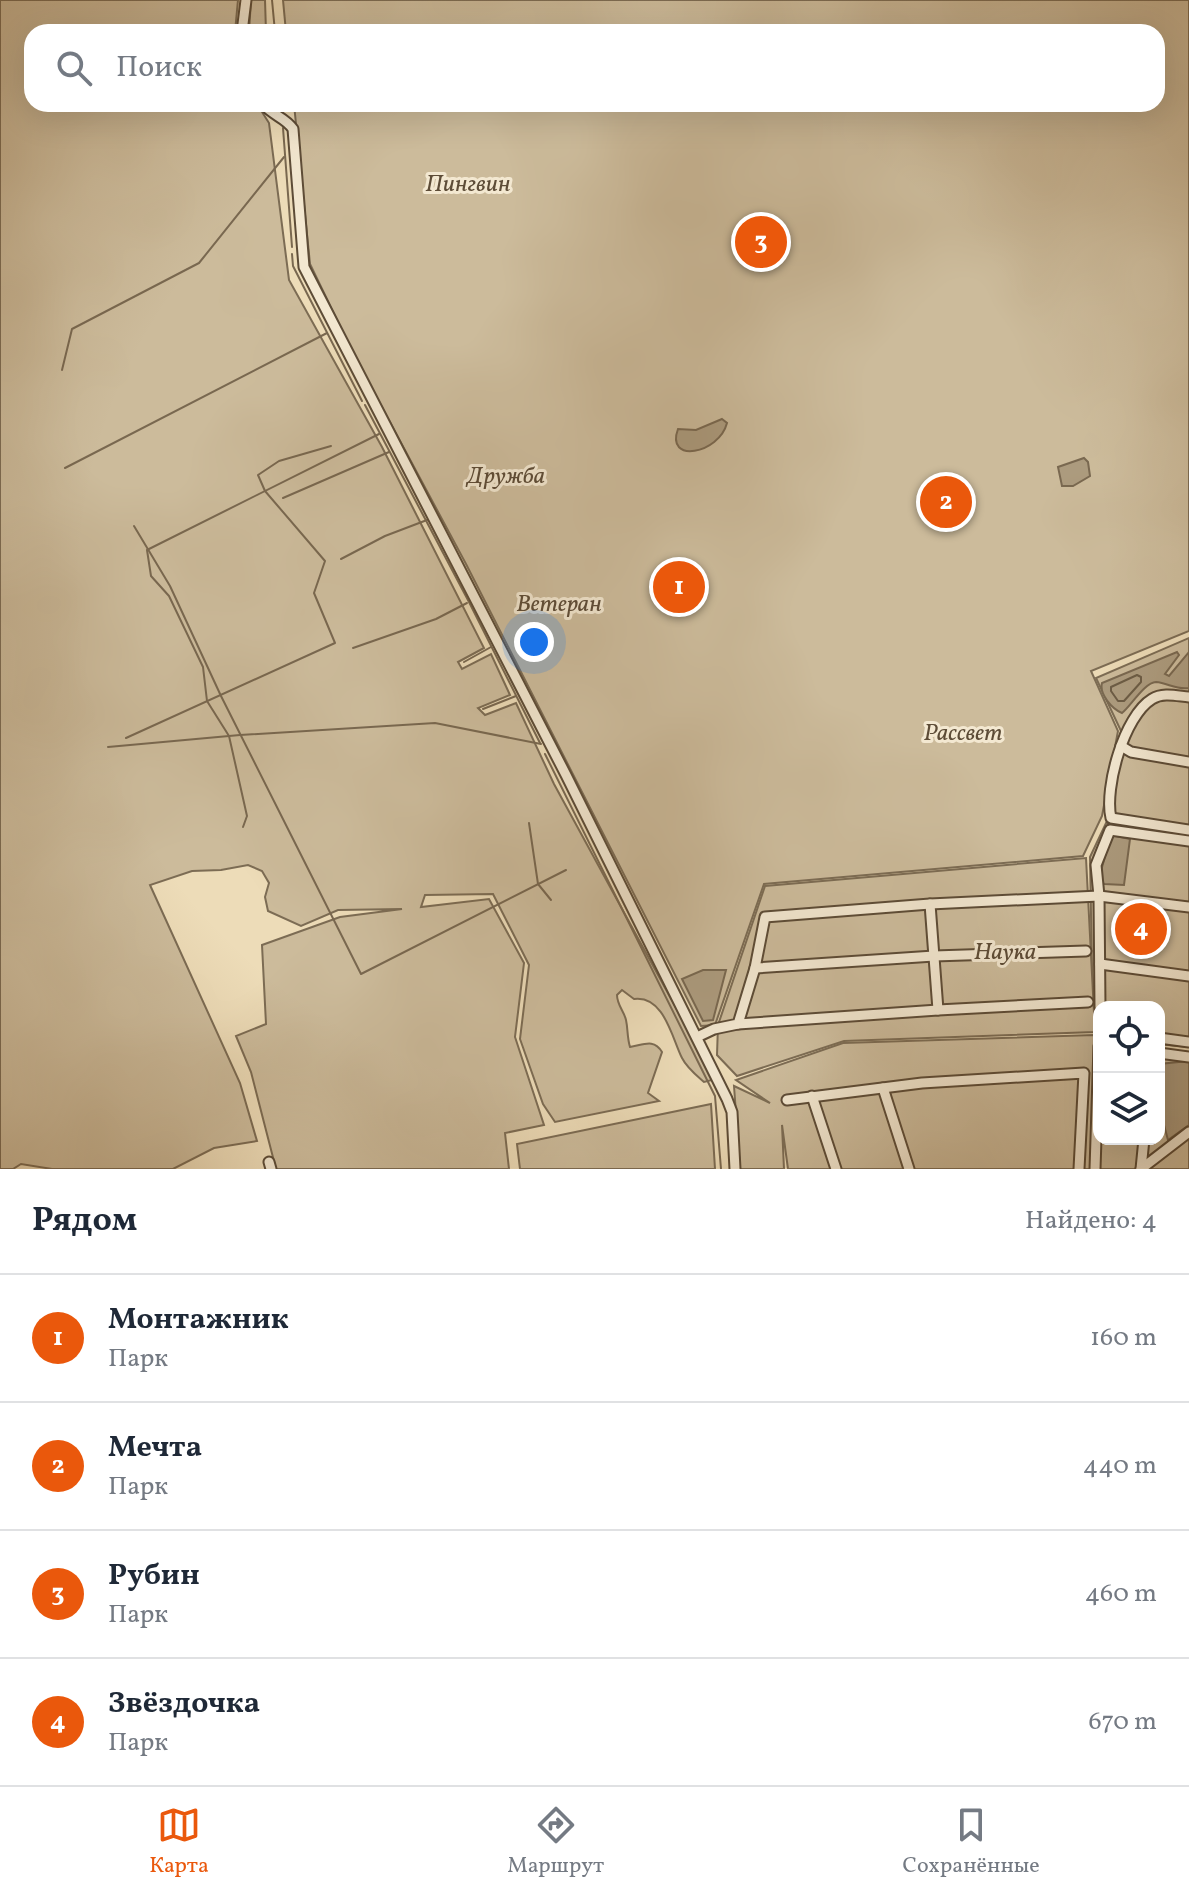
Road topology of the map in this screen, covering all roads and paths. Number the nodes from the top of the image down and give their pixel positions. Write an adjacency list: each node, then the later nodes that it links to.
1 (246, 0): 2 (street)
2 (243, 24)
3 (270, 112): 21 (street)
4 (1189, 697): 5 (street)
5 (1121, 746): 6 (street); 7 (street)
6 (1189, 762)
7 (1189, 830)
8 (1189, 841): 9 (street)
9 (1099, 896): 10 (street); 11 (street); 14 (street)
10 (930, 904): 13 (street); 15 (street)
11 (1189, 907)
12 (1086, 951): 13 (street)
13 (934, 956): 15 (street); 19 (street)
14 (1100, 964): 16 (street); 17 (street)
15 (755, 968): 20 (street)
16 (1189, 976)
17 (1100, 1001)
18 (1088, 1002): 19 (street)
19 (938, 1010): 20 (street)
20 (738, 1024): 21 (street)
21 (697, 1037): 32 (street)
22 (1165, 1039): 23 (street)
23 (1189, 1042)
24 (1165, 1054): 25 (street)
25 (1189, 1057)
26 (1098, 1073): 36 (street)
27 (883, 1088): 28 (street); 34 (street); 35 (street)
28 (812, 1096): 29 (street); 33 (street)
29 (787, 1100)
30 (1189, 1132): 37 (street)
31 (1143, 1145): 37 (street)
32 (735, 1169)
33 (836, 1169)
34 (909, 1169)
35 (1079, 1169)
36 (1095, 1169)
37 (1141, 1169)

